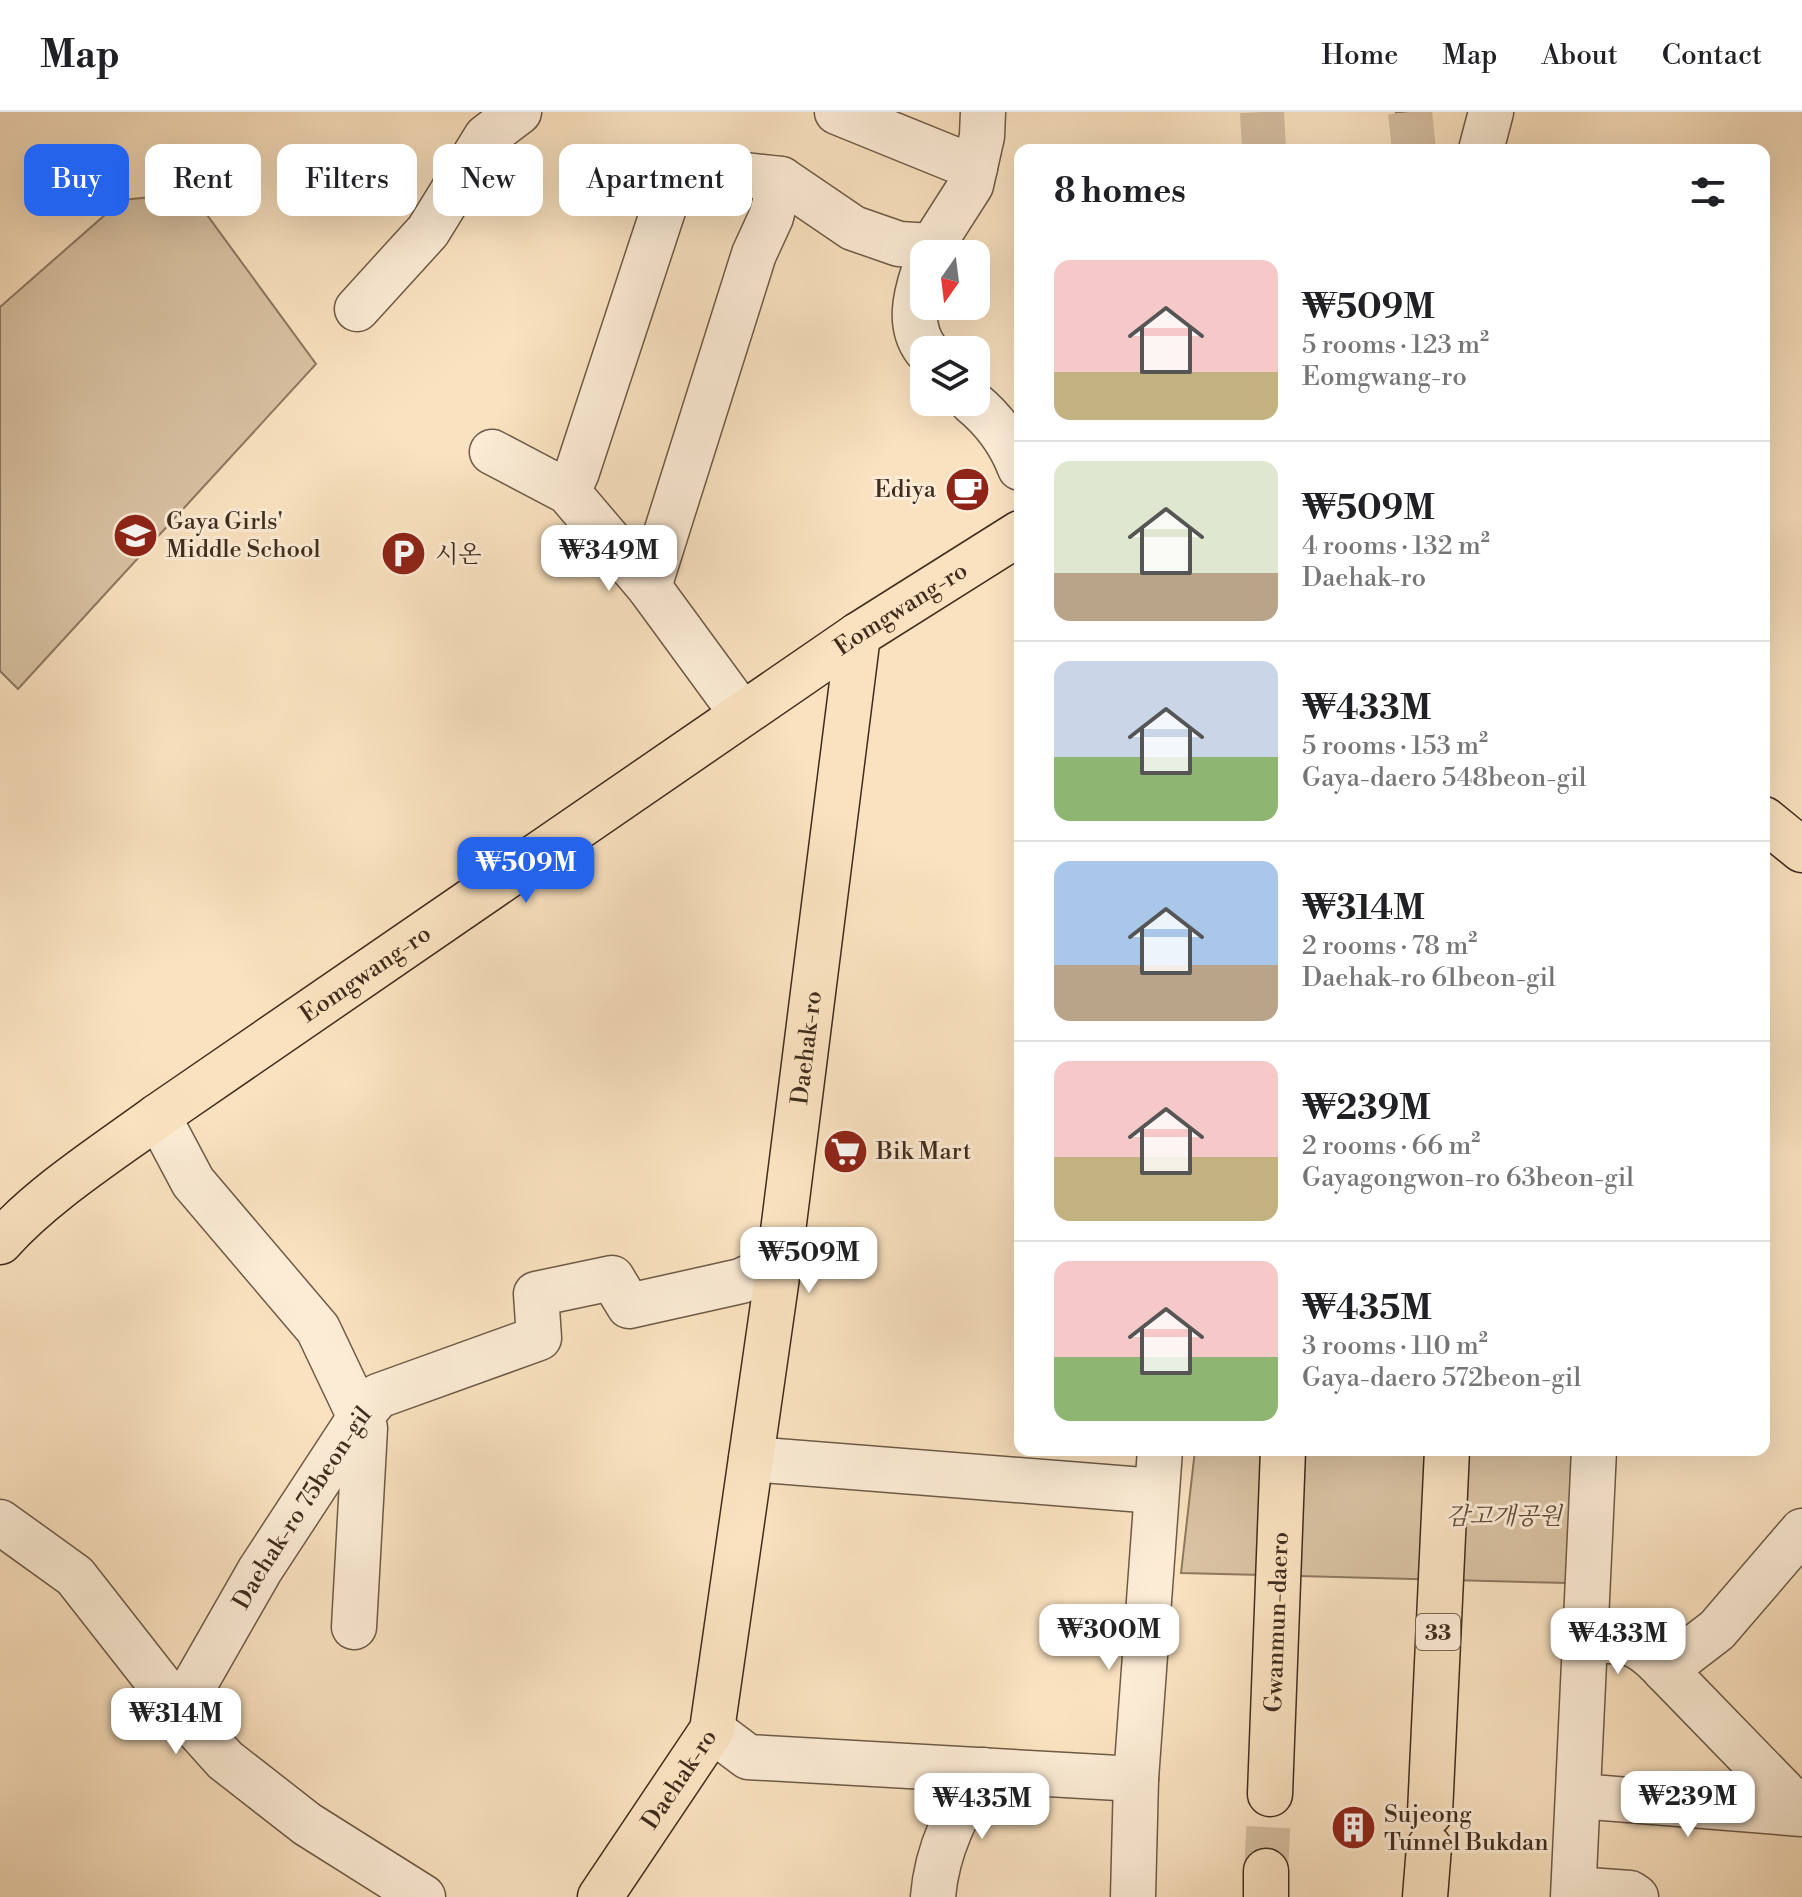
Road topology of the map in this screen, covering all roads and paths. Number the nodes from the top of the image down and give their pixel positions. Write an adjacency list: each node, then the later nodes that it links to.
1 (519, 112): 12 (street)
2 (837, 112): 8 (street)
3 (983, 112): 8 (street)
4 (1462, 112): 6 (street)
5 (1491, 112): 7 (street)
6 (1454, 144)
7 (1483, 144)
8 (975, 168): 10 (street)
9 (781, 179): 11 (street); 16 (street); 18 (street)
10 (938, 240)
11 (910, 249)
12 (357, 309)
13 (989, 416): 14 (street)
14 (1014, 451)
15 (492, 452): 16 (street)
16 (568, 492): 18 (street)
17 (1014, 537): 19 (main road, Eomgwang-ro)
18 (649, 587): 20 (street)
19 (858, 635): 20 (main road, Eomgwang-ro); 25 (main road, Daehak-ro)
20 (742, 714): 23 (main road, Eomgwang-ro)
21 (1770, 824): 22 (main road)
22 (1802, 850)
23 (158, 1116): 24 (main road, Eomgwang-ro); 26 (street)
24 (0, 1242)
25 (779, 1263): 26 (street, Daehak-ro 75beon-gil); 30 (main road, Daehak-ro)
26 (360, 1417): 34 (street); 37 (street, Daehak-ro 75beon-gil)
27 (1283, 1456): 41 (main road, Gwanmun-daero)
28 (1447, 1456): 49 (main road, 33)
29 (1594, 1456): 35 (street)
30 (751, 1459): 31 (street); 38 (main road, Daehak-ro)
31 (1158, 1470): 40 (street)
32 (0, 1522): 37 (street)
33 (1801, 1535): 36 (street)
34 (354, 1627)
35 (1585, 1641): 36 (street); 42 (street)
36 (1665, 1670): 43 (street)
37 (180, 1710): 45 (street)
38 (712, 1730): 39 (street); 46 (main road, Daehak-ro)
39 (983, 1770): 40 (street); 47 (street)
40 (1136, 1779): 48 (street)
41 (1270, 1794)
42 (1579, 1796): 43 (street); 44 (street)
43 (1802, 1812)
44 (1574, 1893): 50 (street)
45 (423, 1897)
46 (600, 1897)
47 (933, 1897)
48 (1133, 1897)
49 (1425, 1897)
50 (1636, 1897)

